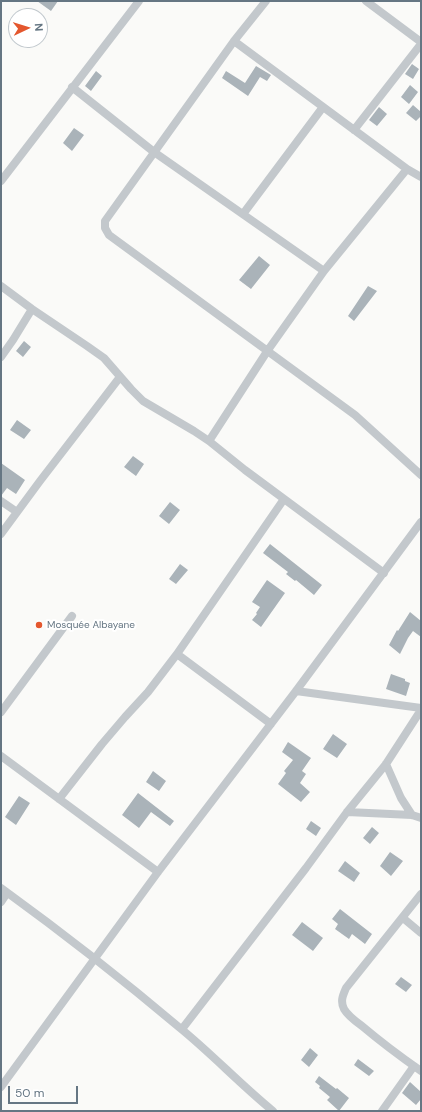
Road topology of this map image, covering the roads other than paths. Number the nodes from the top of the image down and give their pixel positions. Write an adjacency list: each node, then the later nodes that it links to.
1 (139, 1): 6 (street)
2 (266, 1): 4 (street)
3 (366, 1): 5 (street)
4 (234, 41): 7 (street); 9 (street)
5 (421, 43): 8 (street)
6 (72, 87): 9 (street); 12 (street)
7 (323, 107): 8 (street); 13 (street)
8 (354, 130): 10 (street)
9 (154, 152): 13 (street); 17 (street)
10 (407, 168): 11 (street); 14 (street)
11 (421, 177)
12 (1, 181)
13 (243, 214): 14 (street)
14 (324, 271): 17 (street)
15 (1, 286): 16 (street)
16 (32, 309): 18 (street); 19 (street)
17 (268, 350): 20 (street); 21 (street)
18 (1, 357)
19 (120, 376): 20 (street); 24 (street)
20 (209, 441): 22 (street)
21 (421, 475)
22 (284, 499): 27 (street); 29 (street)
23 (1, 501): 24 (street)
24 (17, 512): 26 (street)
25 (421, 522): 27 (street)
26 (1, 534)
27 (384, 573): 30 (street)
28 (72, 616): 32 (street)
29 (177, 654): 33 (street); 36 (street)
30 (296, 691): 31 (street); 33 (street)
31 (421, 709): 35 (street)
32 (1, 712)
33 (271, 724): 40 (street)
34 (1, 756): 36 (street)
35 (386, 764): 37 (street); 38 (street)
36 (59, 799): 40 (street)
37 (347, 812): 38 (street); 47 (street)
38 (412, 815): 39 (street)
39 (421, 818)
40 (158, 872): 46 (street)
41 (4, 891): 43 (street); 46 (street)
42 (421, 894): 44 (street)
43 (1, 902)
44 (403, 918): 45 (street); 48 (street)
45 (421, 933)
46 (95, 958): 47 (street); 50 (street)
47 (182, 1029): 51 (street)
48 (414, 1066): 49 (street); 52 (street)
49 (421, 1071)
50 (1, 1087)
51 (273, 1111)
52 (382, 1111)

